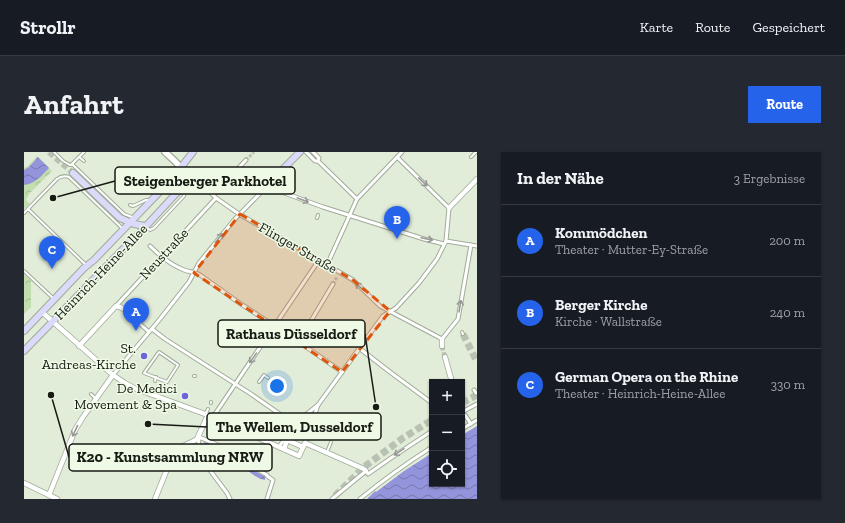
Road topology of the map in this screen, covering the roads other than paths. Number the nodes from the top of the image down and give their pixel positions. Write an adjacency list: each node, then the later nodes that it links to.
1 (54, 152): 16 (lane)
2 (84, 152): 10 (lane)
3 (165, 152): 17 (street)
4 (193, 152): 17 (main road, Heinrich-Heine-Allee)
5 (300, 152): 19 (main road)
6 (306, 152): 15 (street)
7 (313, 152): 15 (street)
8 (402, 152): 11 (street)
9 (476, 152): 12 (lane)
10 (79, 157): 14 (lane); 16 (lane)
11 (397, 157): 28 (street); 32 (street, one-way to 32)
12 (471, 157)
13 (246, 160): 27 (street, Neustraße)
14 (84, 161)
15 (318, 161): 28 (street)
16 (72, 164): 40 (lane)
17 (181, 168): 21 (main road, Heinrich-Heine-Allee); 24 (street)
18 (71, 175): 33 (lane); 38 (main road); 42 (lane)
19 (275, 177): 23 (street)
20 (477, 179): 32 (street)
21 (171, 180): 26 (street); 29 (main road, Heinrich-Heine-Allee)
22 (191, 180): 24 (main road, Heinrich-Heine-Allee)
23 (268, 184): 35 (street); 37 (street, one-way to 37)
24 (183, 186): 26 (main road, Heinrich-Heine-Allee); 30 (lane)
25 (204, 186): 27 (street, Flinger Straße)
26 (176, 193): 30 (lane); 41 (main road, Heinrich-Heine-Allee)
27 (214, 196): 35 (street, Flinger Straße); 47 (street, Neustraße)
28 (357, 199): 37 (street)
29 (151, 200): 31 (lane); 40 (main road, Heinrich-Heine-Allee)
30 (181, 200): 41 (lane)
31 (130, 205)
32 (450, 208): 43 (street)
33 (28, 209): 34 (lane); 50 (lane)
34 (24, 213)
35 (240, 214): 48 (street, Flinger Straße); 52 (street, one-way to 35)
36 (318, 215): 39 (lane)
37 (349, 216): 43 (street, one-way to 43); 49 (street)
38 (120, 218): 40 (main road); 42 (main road)
39 (317, 218)
40 (132, 220): 41 (main road); 42 (main road, Heinrich-Heine-Allee)
41 (145, 226): 60 (main road, Heinrich-Heine-Allee)
42 (123, 229): 50 (main road, Heinrich-Heine-Allee)
43 (445, 242): 44 (street); 58 (street)
44 (471, 245): 46 (street); 66 (street, one-way to 44)
45 (150, 246): 47 (street)
46 (477, 246)
47 (161, 256): 52 (street); 57 (street, Neustraße)
48 (319, 260): 49 (street, Flinger Straße); 62 (street)
49 (327, 265): 53 (street, Flinger Straße)
50 (87, 266): 56 (main road, Heinrich-Heine-Allee)
51 (24, 271): 56 (lane)
52 (194, 272): 62 (street); 63 (street)
53 (340, 272): 54 (street); 58 (street, Flinger Straße, one-way to 53)
54 (337, 277)
55 (333, 284): 67 (street)
56 (54, 300): 59 (main road, Heinrich-Heine-Allee)
57 (116, 306): 61 (street); 68 (street, Neustraße)
58 (390, 311): 66 (street, Flinger Straße); 70 (street)
59 (42, 312): 60 (street); 64 (main road, Heinrich-Heine-Allee)
60 (52, 322): 68 (street); 71 (main road, Heinrich-Heine-Allee)
61 (136, 323): 65 (street)
62 (275, 326): 67 (street); 79 (street, one-way to 79)
63 (152, 329): 65 (street); 79 (street)
64 (24, 331)
65 (149, 332): 74 (street)
66 (442, 339): 69 (street)
67 (299, 341): 73 (street)
68 (79, 346): 74 (street)
69 (442, 346)
70 (359, 348): 73 (street); 84 (street)
71 (24, 351)
72 (444, 357): 77 (street)
73 (342, 372): 86 (street)
74 (113, 376): 82 (street); 83 (street)
75 (156, 377): 75 (lane)
76 (268, 378): 78 (lane)
77 (451, 379)
78 (259, 382)
79 (235, 384): 90 (street); 92 (street)
80 (152, 388): 82 (lane)
81 (91, 394): 83 (lane)
82 (150, 394): 90 (street)
83 (96, 399): 105 (street, one-way to 105)
84 (429, 401)
85 (477, 404): 88 (street)
86 (318, 405): 92 (street); 98 (street)
87 (208, 409): 90 (lane)
88 (465, 412)
89 (465, 415): 93 (street)
90 (209, 416): 96 (street); 99 (street)
91 (477, 420): 93 (street)
92 (294, 424): 99 (street)
93 (471, 424): 94 (street)
94 (465, 427)
95 (429, 433): 102 (street, one-way to 102)
96 (197, 439): 108 (street); 109 (street); 110 (street)
97 (331, 442): 101 (lane)
98 (304, 445): 99 (street); 99 (street); 101 (street)
99 (281, 448)
100 (429, 449): 112 (street)
101 (327, 452): 102 (street)
102 (366, 471): 111 (street)
103 (24, 483): 104 (street)
104 (43, 492): 105 (street); 106 (lane)
105 (49, 495): 107 (street)
106 (40, 498)
107 (58, 499)
108 (155, 499)
109 (230, 499)
110 (267, 499)
111 (332, 499)
112 (360, 499)

